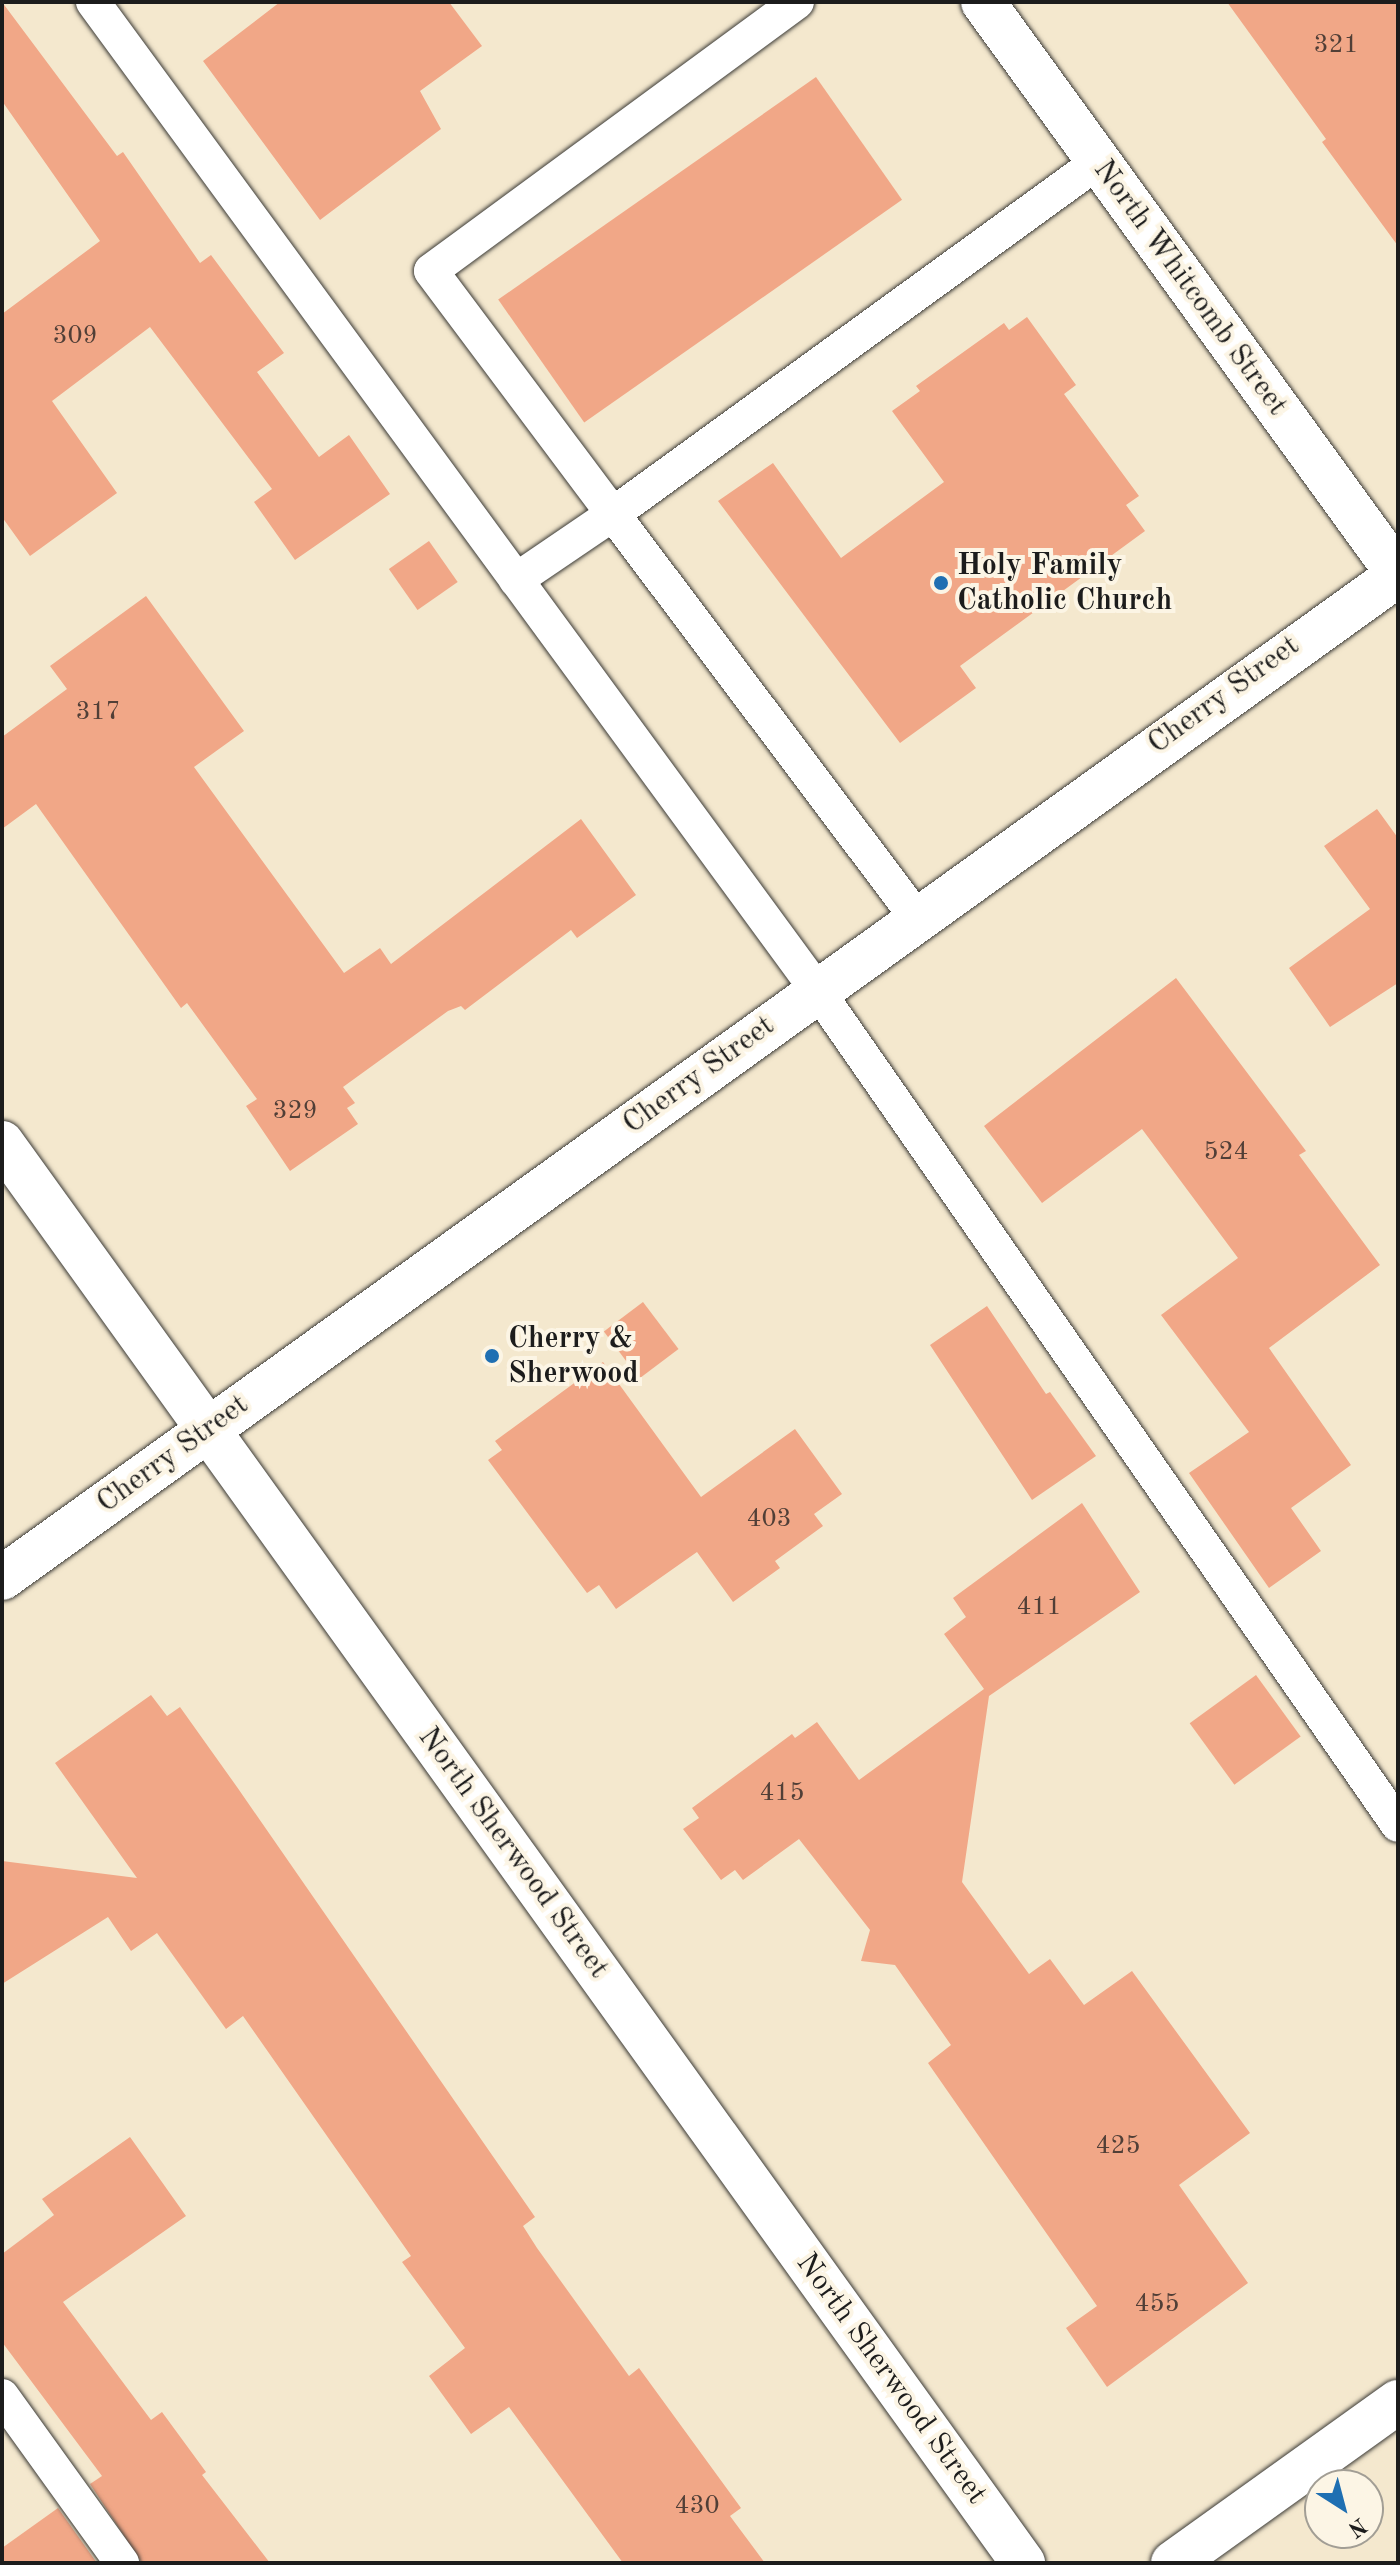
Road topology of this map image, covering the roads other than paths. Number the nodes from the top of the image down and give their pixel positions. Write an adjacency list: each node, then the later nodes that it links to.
1 (93, 2): 7 (lane)
2 (797, 2): 5 (lane)
3 (983, 2): 4 (street, North Whitcomb Street)
4 (1098, 162): 5 (lane); 6 (street, North Whitcomb Street)
5 (613, 514): 7 (lane); 8 (lane)
6 (1398, 575): 8 (street, Cherry Street)
7 (516, 580): 9 (lane)
8 (916, 917): 9 (street, Cherry Street)
9 (817, 990): 11 (street, Cherry Street); 13 (lane)
10 (2, 1143): 11 (street, North Sherwood Street)
11 (208, 1429): 12 (street, Cherry Street); 17 (street, North Sherwood Street)
12 (2, 1578)
13 (1398, 1825)
14 (2, 2396): 16 (lane)
15 (1398, 2402): 18 (street)
16 (122, 2563)
17 (1023, 2563)
18 (1173, 2563)

